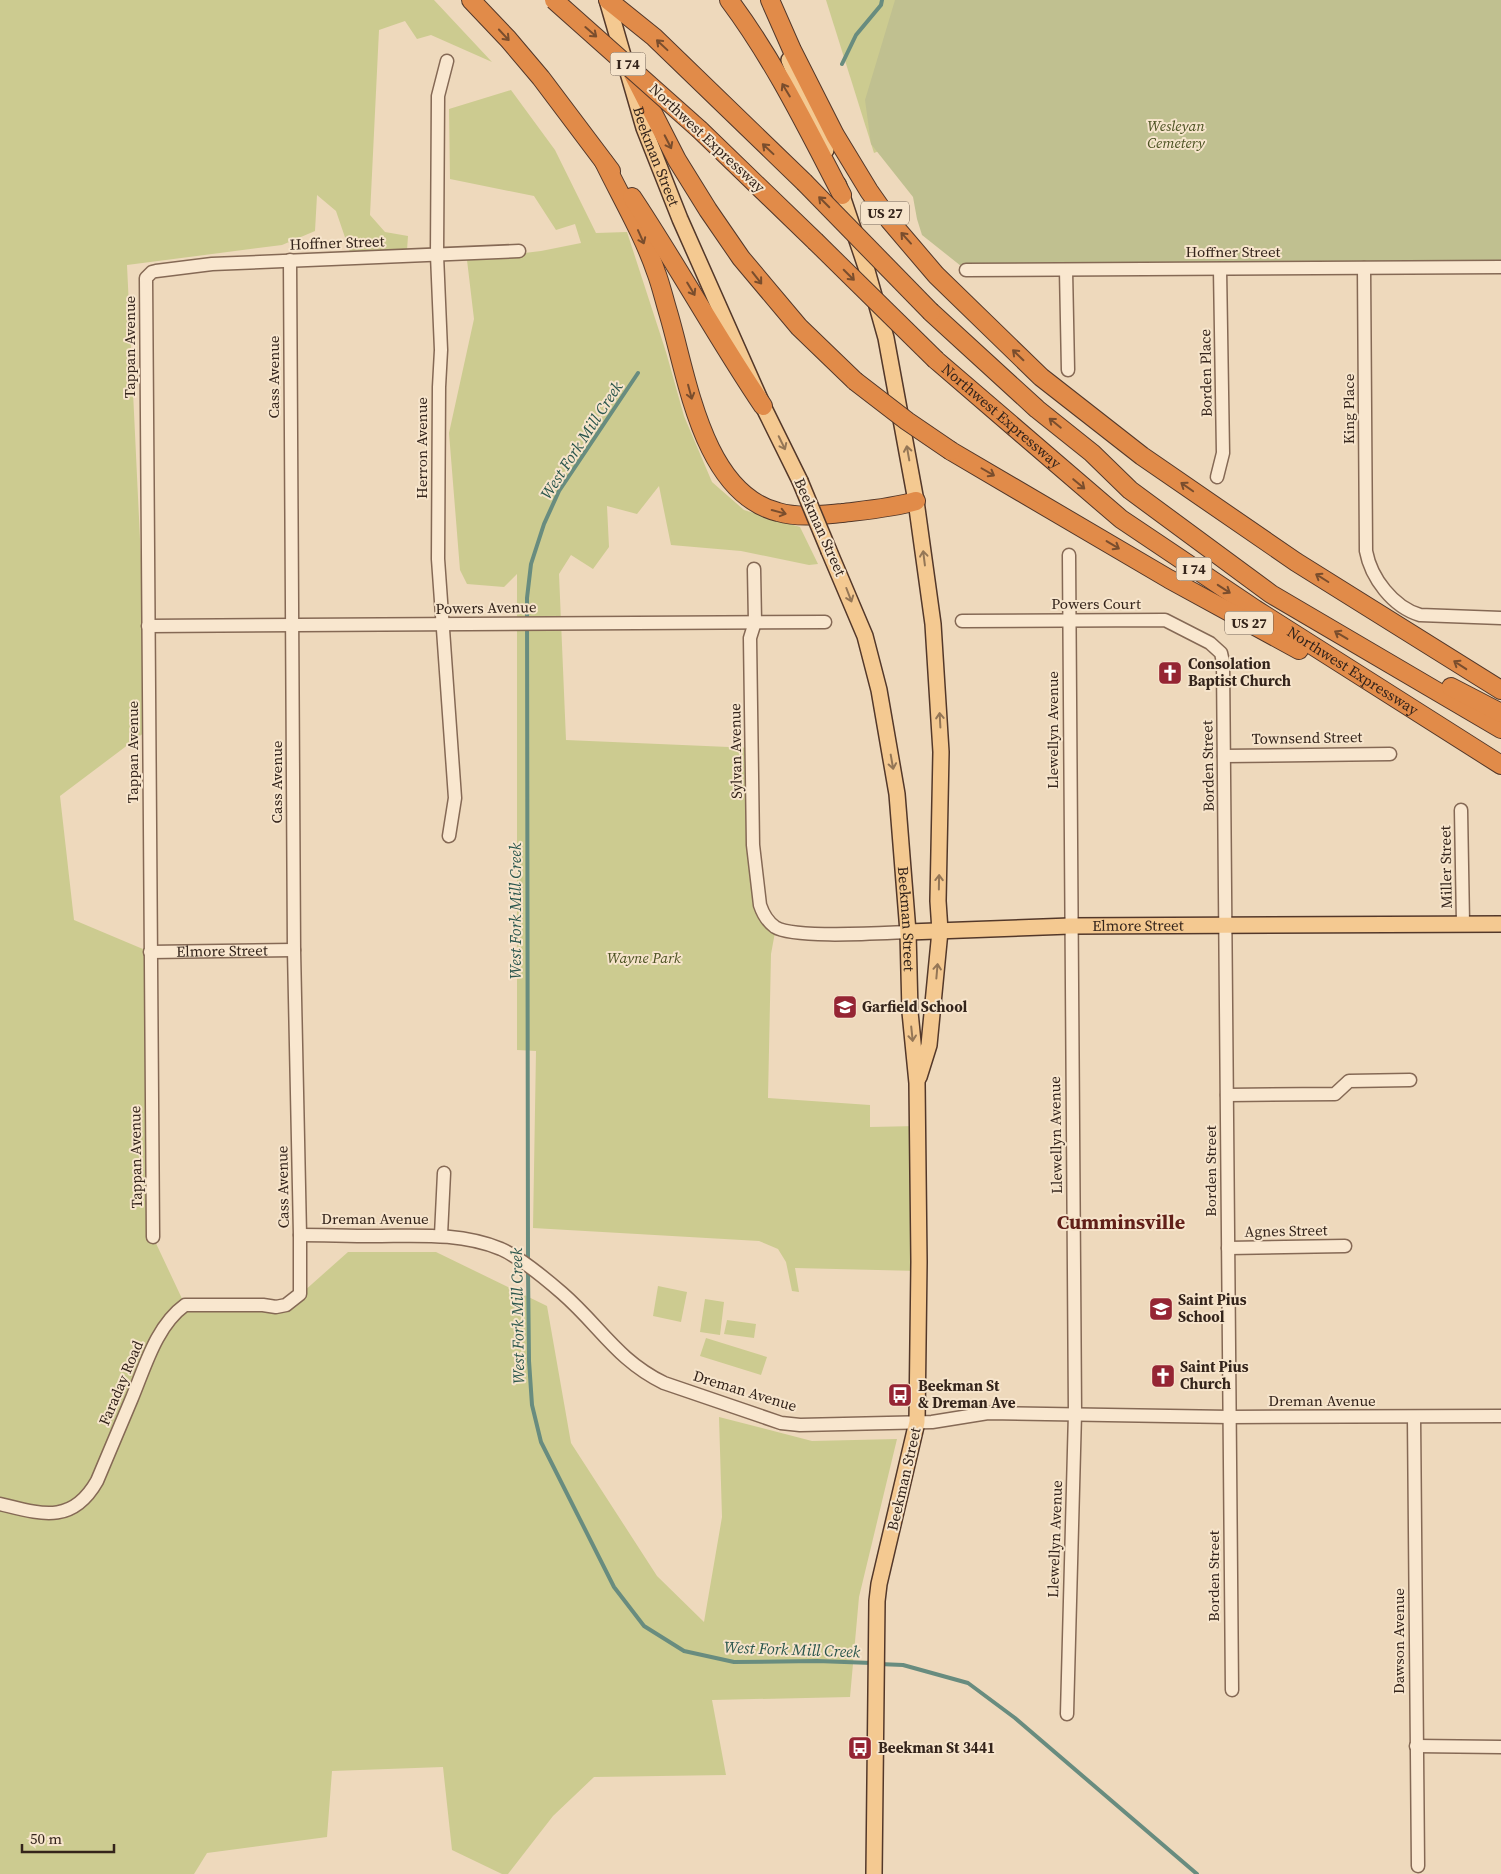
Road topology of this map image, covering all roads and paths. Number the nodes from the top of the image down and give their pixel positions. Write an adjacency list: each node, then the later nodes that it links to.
1 (471, 0): 9 (highway, one-way to 9)
2 (554, 0): 39 (highway, Northwest Expressway / I 74, one-way to 39, bridge)
3 (607, 0): 7 (main road, Beekman Street / US 27); 35 (highway, Northwest Expressway / I 74, one-way to 3, bridge)
4 (729, 0): 10 (highway, one-way to 4)
5 (763, 0): 10 (main road, Beekman Street)
6 (770, 0): 36 (highway, US 27, one-way to 6)
7 (621, 52): 21 (main road, Beekman Street); 39 (highway, US 27, one-way to 39, bridge)
8 (447, 61): 12 (street, Herron Avenue)
9 (604, 162): 21 (highway, one-way to 21); 23 (highway, one-way to 23)
10 (842, 195): 23 (main road, Beekman Street, one-way to 10)
11 (519, 251): 12 (street, Hoffner Street)
12 (437, 255): 13 (street, Hoffner Street); 31 (street, Herron Avenue)
13 (290, 260): 19 (street, Hoffner Street); 33 (street, Cass Avenue)
14 (1364, 268): 15 (street, Hoffner Street); 16 (street, Hoffner Street); 26 (street, King Place)
15 (1501, 268)
16 (1220, 269): 18 (street, Hoffner Street); 22 (street, Borden Place)
17 (966, 270): 18 (street, Hoffner Street)
18 (1066, 270): 20 (street)
19 (156, 271): 32 (street, Tappan Avenue)
20 (1068, 370)
21 (763, 406): 51 (main road, Beekman Street, one-way to 51, bridge)
22 (1218, 477)
23 (916, 501): 50 (main road, Beekman Street, one-way to 23)
24 (1069, 555): 27 (street, Llewellyn Avenue)
25 (754, 569): 29 (street, Sylvan Avenue)
26 (1501, 618)
27 (1068, 620): 28 (street, Powers Court); 34 (street, Powers Court); 48 (street, Llewellyn Avenue)
28 (962, 621)
29 (755, 622): 30 (street, Powers Avenue); 31 (street, Powers Avenue); 49 (street, Sylvan Avenue)
30 (825, 622)
31 (444, 625): 33 (street, Powers Avenue); 44 (street, Herron Avenue)
32 (148, 626): 33 (street, Powers Avenue); 53 (street, Tappan Avenue)
33 (292, 626): 52 (street, Cass Avenue)
34 (1221, 652): 41 (street, Borden Street)
35 (1383, 660): 37 (highway); 38 (highway, Northwest Expressway / I 74)
36 (1501, 690)
37 (1501, 713)
38 (1501, 729)
39 (1474, 748): 42 (highway, Northwest Expressway / I 74)
40 (1390, 754): 41 (street, Townsend Street)
41 (1224, 756): 47 (street, Borden Street)
42 (1501, 764)
43 (1462, 810): 45 (street, Miller Street)
44 (449, 836)
45 (1463, 923): 46 (main road, Elmore Street); 47 (main road, Elmore Street)
46 (1501, 924)
47 (1226, 925): 48 (main road, Elmore Street); 56 (street, Borden Street)
48 (1070, 926): 50 (main road, Elmore Street); 64 (street, Llewellyn Avenue)
49 (776, 928): 51 (street, Elmore Street)
50 (940, 931): 51 (main road, Elmore Street); 55 (main road, Beekman Street, one-way to 50)
51 (908, 932): 55 (main road, Beekman Street, one-way to 55)
52 (294, 950): 53 (street, Elmore Street); 58 (street, Cass Avenue)
53 (150, 952): 60 (street, Tappan Avenue)
54 (1410, 1080): 56 (street)
55 (917, 1083): 68 (main road, Beekman Street)
56 (1227, 1095): 62 (street, Borden Street)
57 (444, 1173): 59 (street)
58 (300, 1235): 59 (street, Dreman Avenue); 63 (street, Cass Avenue)
59 (441, 1235): 68 (street, Dreman Avenue)
60 (153, 1237)
61 (1345, 1246): 62 (street, Agnes Street)
62 (1228, 1248): 65 (street, Borden Street)
63 (294, 1300): 69 (street, Faraday Road)
64 (1075, 1413): 65 (street, Dreman Avenue); 68 (street, Dreman Avenue); 71 (street, Llewellyn Avenue)
65 (1230, 1416): 67 (street, Dreman Avenue); 70 (street, Borden Street)
66 (1501, 1416): 67 (street, Dreman Avenue)
67 (1414, 1417): 72 (street, Dawson Avenue)
68 (917, 1422): 75 (main road, Beekman Street)
69 (0, 1504)
70 (1232, 1690)
71 (1067, 1714)
72 (1416, 1746): 73 (street); 74 (street, Dawson Avenue)
73 (1501, 1747)
74 (1418, 1866)
75 (874, 1874)

